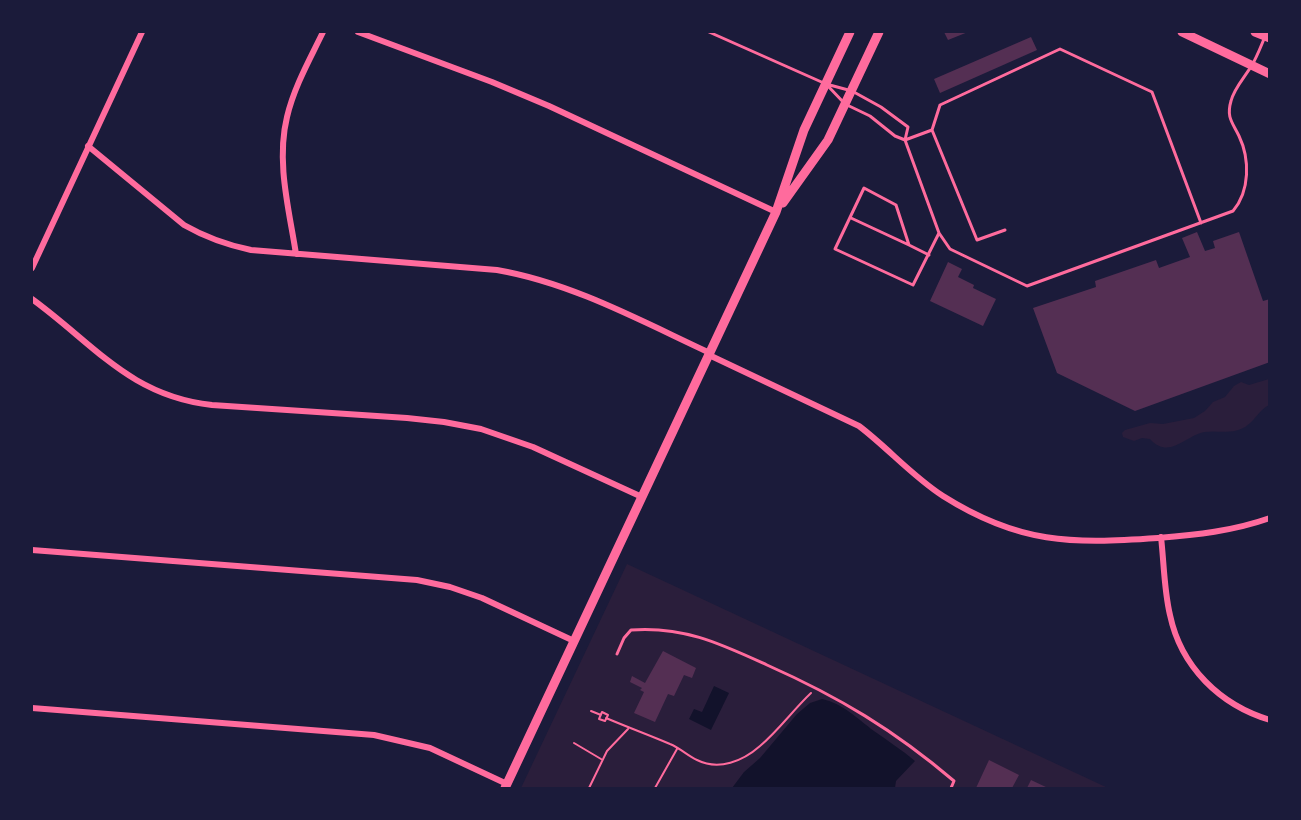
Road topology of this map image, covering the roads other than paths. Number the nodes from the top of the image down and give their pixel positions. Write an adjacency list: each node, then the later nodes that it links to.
1 (142, 32): 17 (street)
2 (322, 32): 24 (street)
3 (358, 32): 18 (street)
4 (709, 32): 12 (lane)
5 (850, 32): 12 (main road)
6 (879, 32): 13 (main road)
7 (1182, 32): 10 (main road)
8 (1256, 32): 9 (main road)
9 (1267, 35): 10 (lane)
10 (1252, 65): 11 (main road); 20 (lane)
11 (1269, 74)
12 (826, 84): 13 (lane); 14 (lane); 18 (main road)
13 (852, 91): 14 (main road); 16 (lane)
14 (845, 104): 16 (lane); 18 (main road)
15 (932, 130): 16 (lane); 20 (lane); 21 (lane)
16 (905, 140): 22 (lane)
17 (88, 146): 24 (street); 26 (street)
18 (776, 212): 28 (main road)
19 (850, 217): 23 (lane); 23 (lane); 25 (lane)
20 (1201, 223): 22 (lane)
21 (1005, 230)
22 (939, 233): 25 (lane)
23 (909, 245): 25 (lane)
24 (296, 254): 28 (street)
25 (929, 255)
26 (32, 268)
27 (32, 299): 29 (street)
28 (710, 354): 29 (main road); 31 (street)
29 (642, 497): 33 (main road)
30 (1269, 518): 31 (street)
31 (1161, 537): 36 (street)
32 (32, 550): 33 (street)
33 (574, 641): 37 (main road)
34 (617, 654): 38 (lane)
35 (32, 708): 37 (street)
36 (1269, 720)
37 (506, 786)
38 (951, 789)

